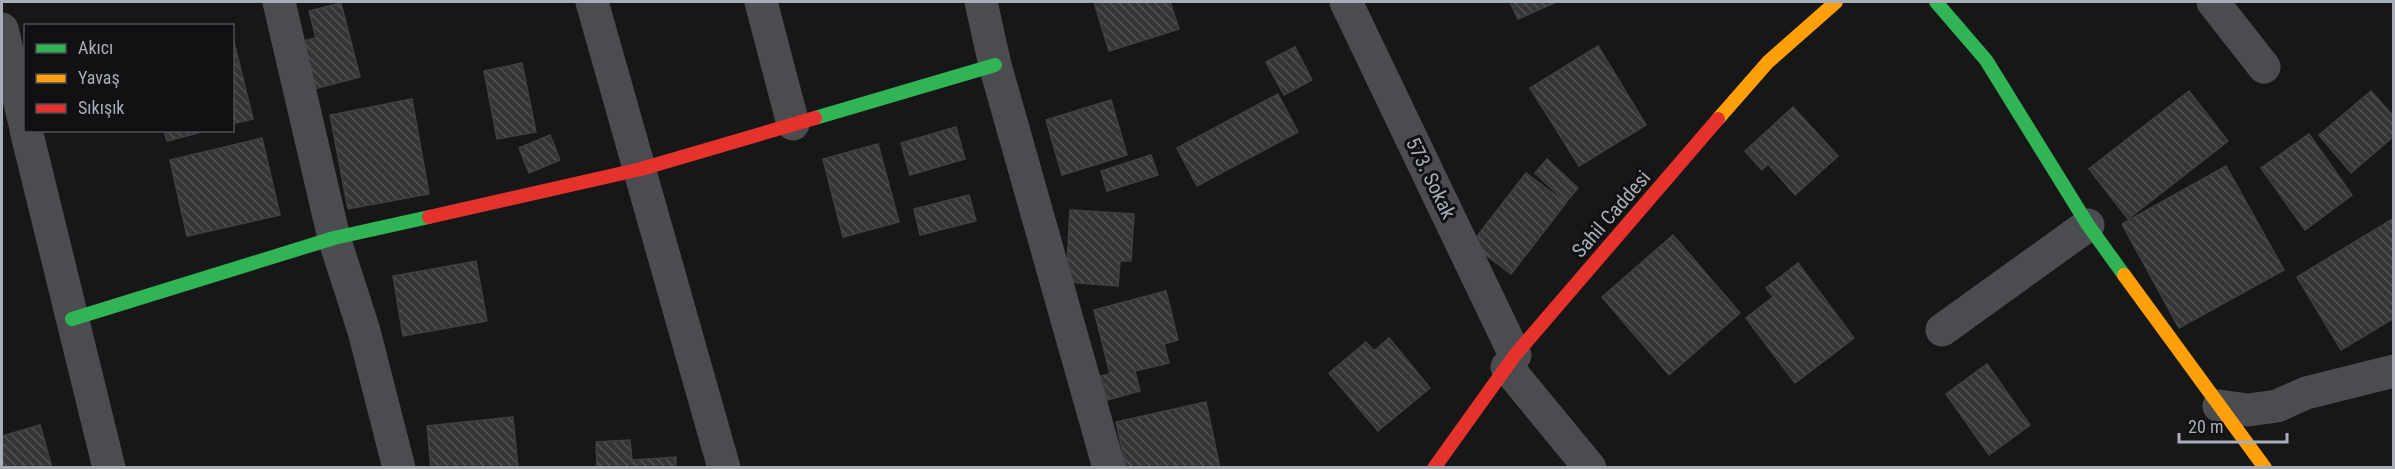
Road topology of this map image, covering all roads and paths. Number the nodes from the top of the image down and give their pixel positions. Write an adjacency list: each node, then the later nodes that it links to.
1 (279, 2): 17 (street)
2 (592, 2): 15 (street)
3 (761, 2): 13 (street)
4 (981, 2): 10 (street)
5 (1346, 2): 20 (street, 573. Sokak)
6 (1836, 2): 20 (street, Sahil Caddesi)
7 (1936, 2): 16 (street)
8 (2213, 2): 11 (street)
9 (2, 29): 12 (street)
10 (995, 65): 13 (street); 26 (street)
11 (2264, 66)
12 (24, 121)
13 (793, 124): 15 (street)
14 (27, 132): 18 (street)
15 (641, 169): 17 (street); 25 (street)
16 (2088, 225): 19 (street); 22 (street)
17 (334, 238): 18 (street); 24 (street)
18 (72, 319): 23 (street)
19 (1942, 330)
20 (1511, 361): 27 (street, Sahil Caddesi); 28 (street, 573. Sokak)
21 (2394, 371): 22 (street)
22 (2219, 406): 29 (street)
23 (109, 468)
24 (399, 468)
25 (724, 468)
26 (1108, 468)
27 (1434, 468)
28 (1590, 468)
29 (2265, 468)

